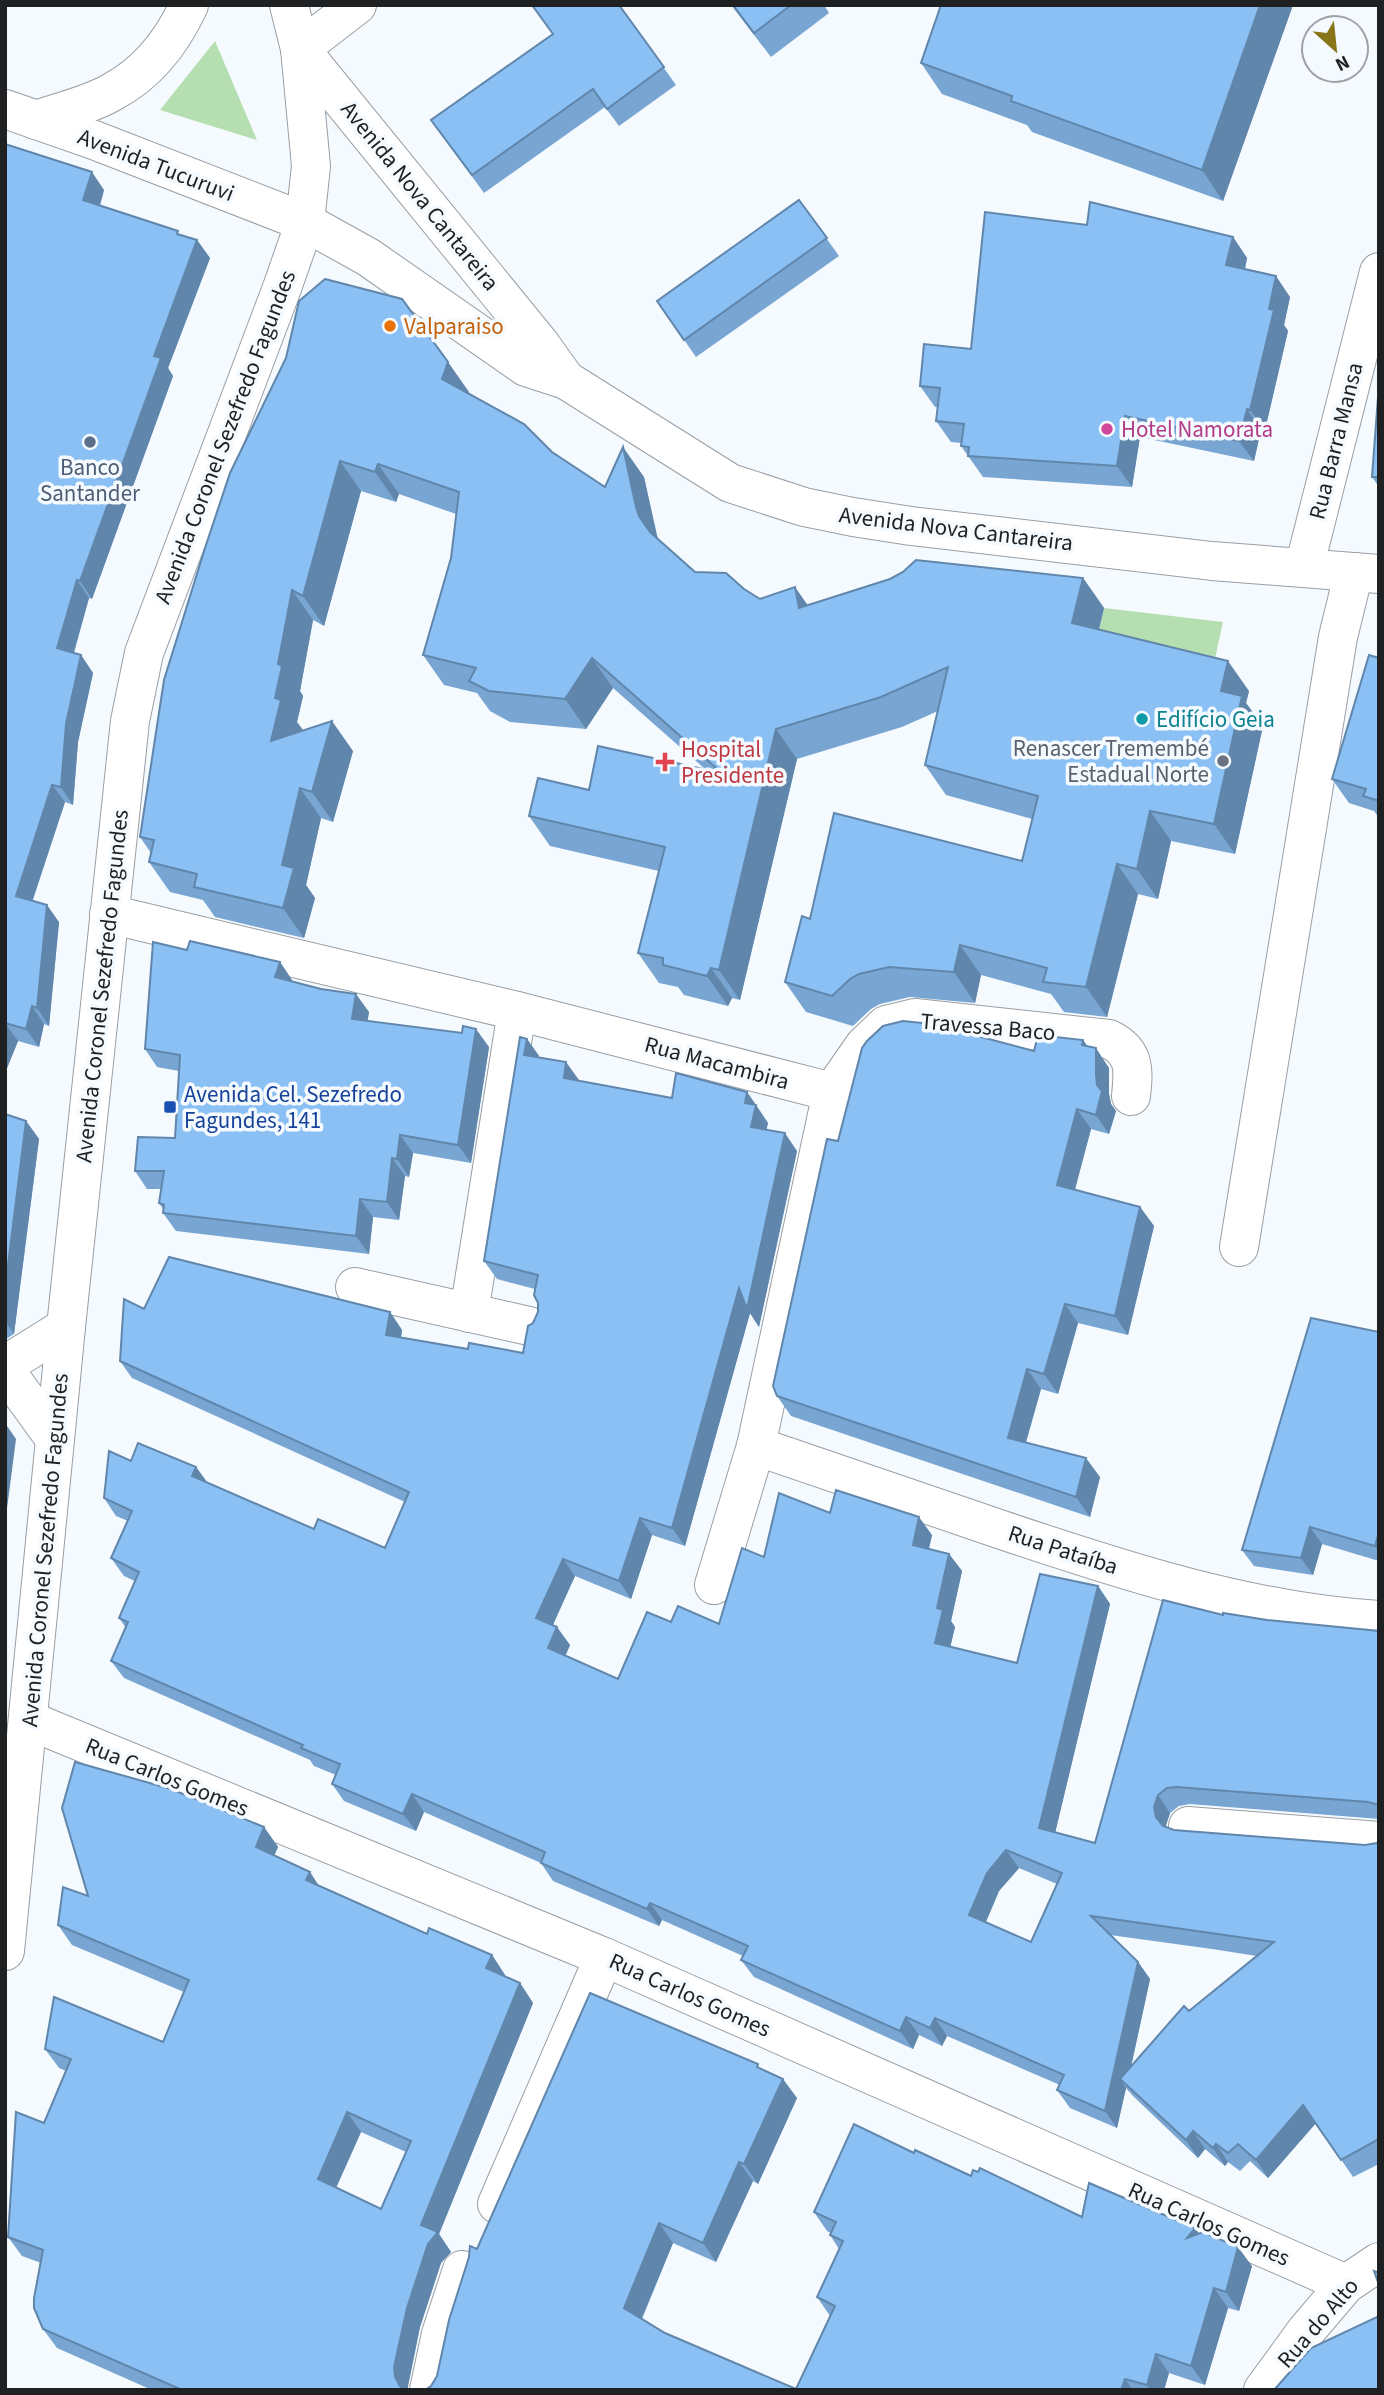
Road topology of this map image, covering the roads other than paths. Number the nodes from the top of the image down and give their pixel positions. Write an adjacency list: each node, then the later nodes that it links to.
1 (190, 5): 5 (street)
2 (289, 5): 4 (street, Avenida Nova Cantareira)
3 (357, 5): 4 (street)
4 (300, 49): 6 (street, Avenida Coronel Sezefredo Fagundes); 8 (street, Avenida Nova Cantareira)
5 (21, 115): 6 (street, Avenida Tucuruvi)
6 (305, 222): 8 (street, Avenida Nova Cantareira); 11 (street, Avenida Coronel Sezefredo Fagundes)
7 (1379, 272): 9 (street, Rua Barra Mansa)
8 (566, 380): 9 (street, Avenida Nova Cantareira)
9 (1304, 568): 10 (street, Avenida Nova Cantareira)
10 (1367, 573): 15 (street)
11 (109, 914): 12 (street, Rua Macambira); 19 (street, Avenida Coronel Sezefredo Fagundes)
12 (517, 1010): 13 (street, Rua Macambira); 17 (street)
13 (832, 1092): 14 (street, Travessa Baco); 22 (street)
14 (1131, 1096)
15 (1239, 1247)
16 (355, 1287): 17 (street)
17 (469, 1313): 18 (street)
18 (529, 1326)
19 (66, 1327): 20 (street); 21 (street, Avenida Coronel Sezefredo Fagundes)
20 (5, 1368): 21 (street)
21 (55, 1439): 25 (street, Avenida Coronel Sezefredo Fagundes)
22 (756, 1446): 23 (street); 24 (street, Rua Pataíba)
23 (714, 1585)
24 (1379, 1620)
25 (28, 1720): 26 (street, Avenida Coronel Sezefredo Fagundes); 30 (street, Rua Carlos Gomes)
26 (13, 1794): 29 (street, Avenida Coronel Sezefredo Fagundes)
27 (1188, 1826): 28 (street)
28 (1379, 1841)
29 (5, 1951)
30 (604, 1957): 31 (street); 34 (street, Rua Carlos Gomes)
31 (498, 2204)
32 (1379, 2262): 34 (street, Rua do Alto)
33 (462, 2270): 35 (street)
34 (1346, 2284): 36 (street, Rua do Alto)
35 (429, 2390)
36 (1263, 2390)

